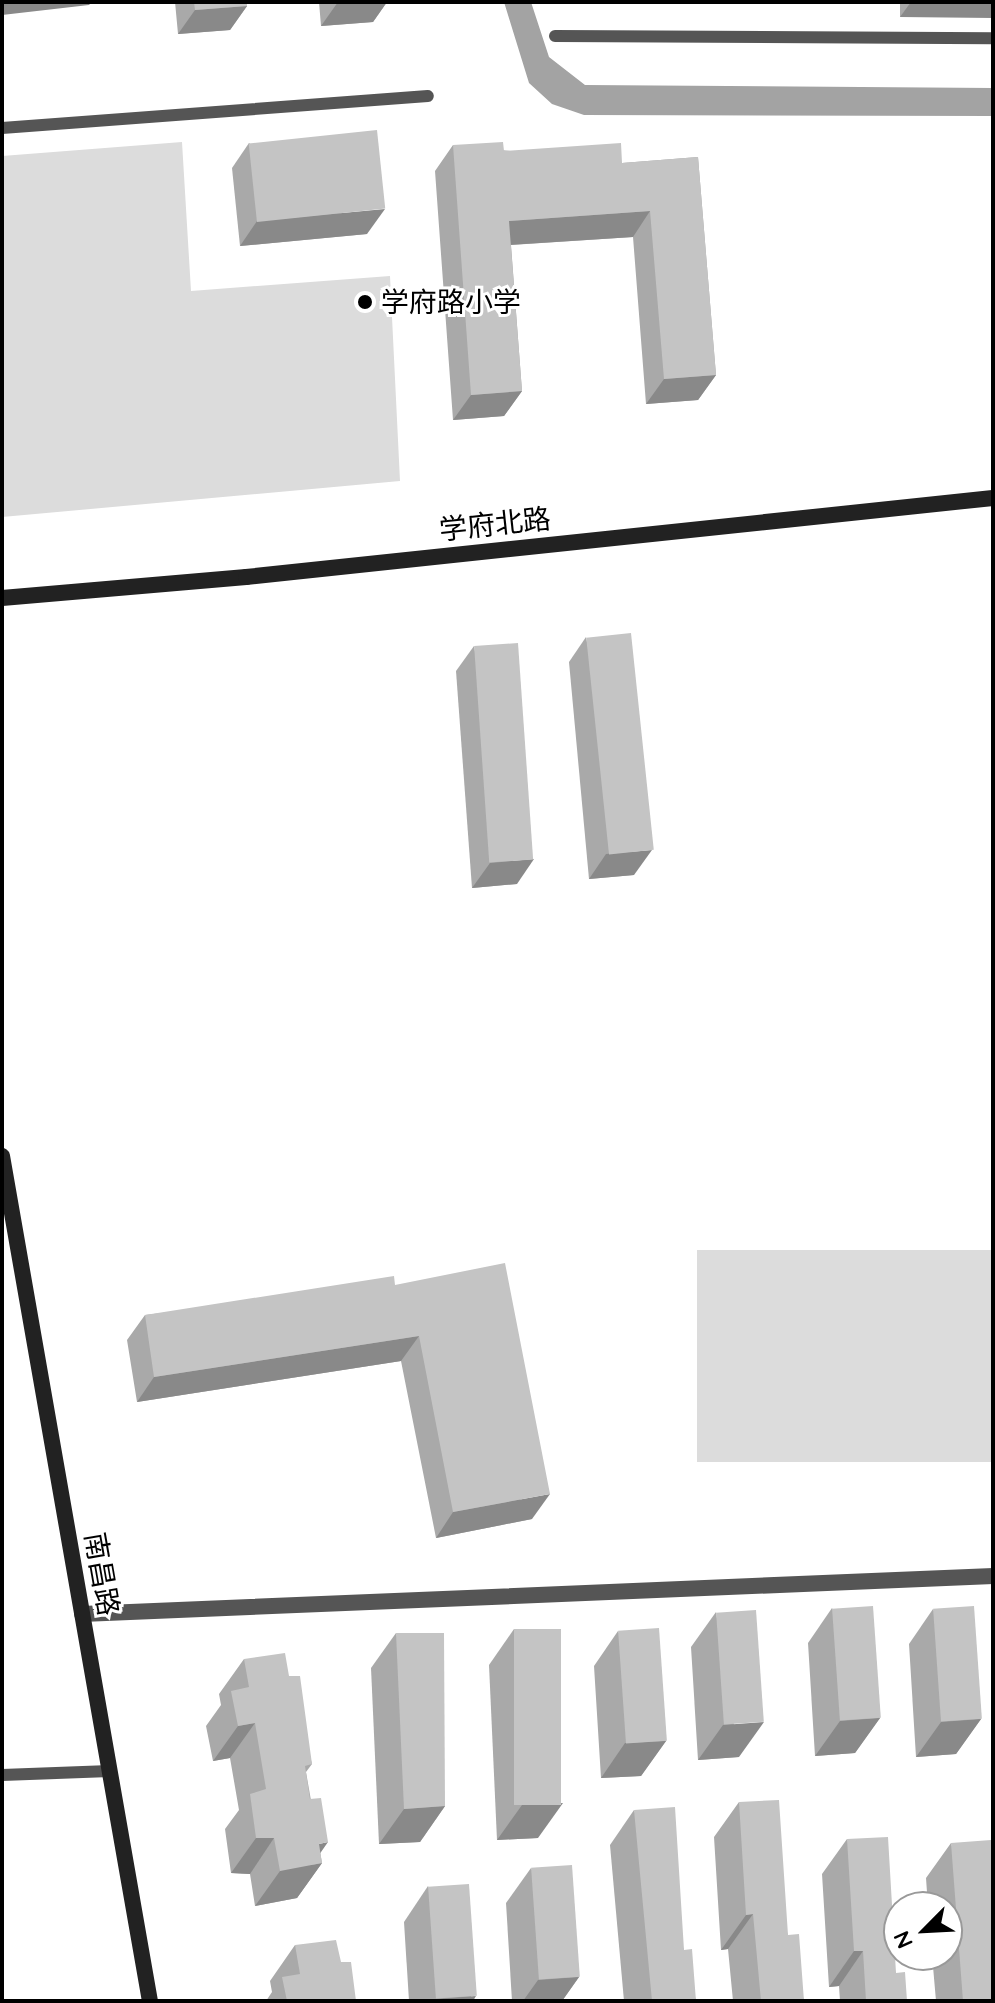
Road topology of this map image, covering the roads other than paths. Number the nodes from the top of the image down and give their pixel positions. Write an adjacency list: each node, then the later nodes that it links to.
1 (555, 36): 2 (lane)
2 (993, 38)
3 (428, 96): 4 (lane)
4 (2, 128)
5 (993, 498): 6 (street, 学府北路)
6 (2, 598)
7 (2, 1156): 9 (street, 南昌路)
8 (993, 1576): 9 (street)
9 (82, 1614): 10 (street, 南昌路)
10 (110, 1771): 11 (lane); 12 (street, 南昌路)
11 (2, 1775)
12 (150, 2001)

